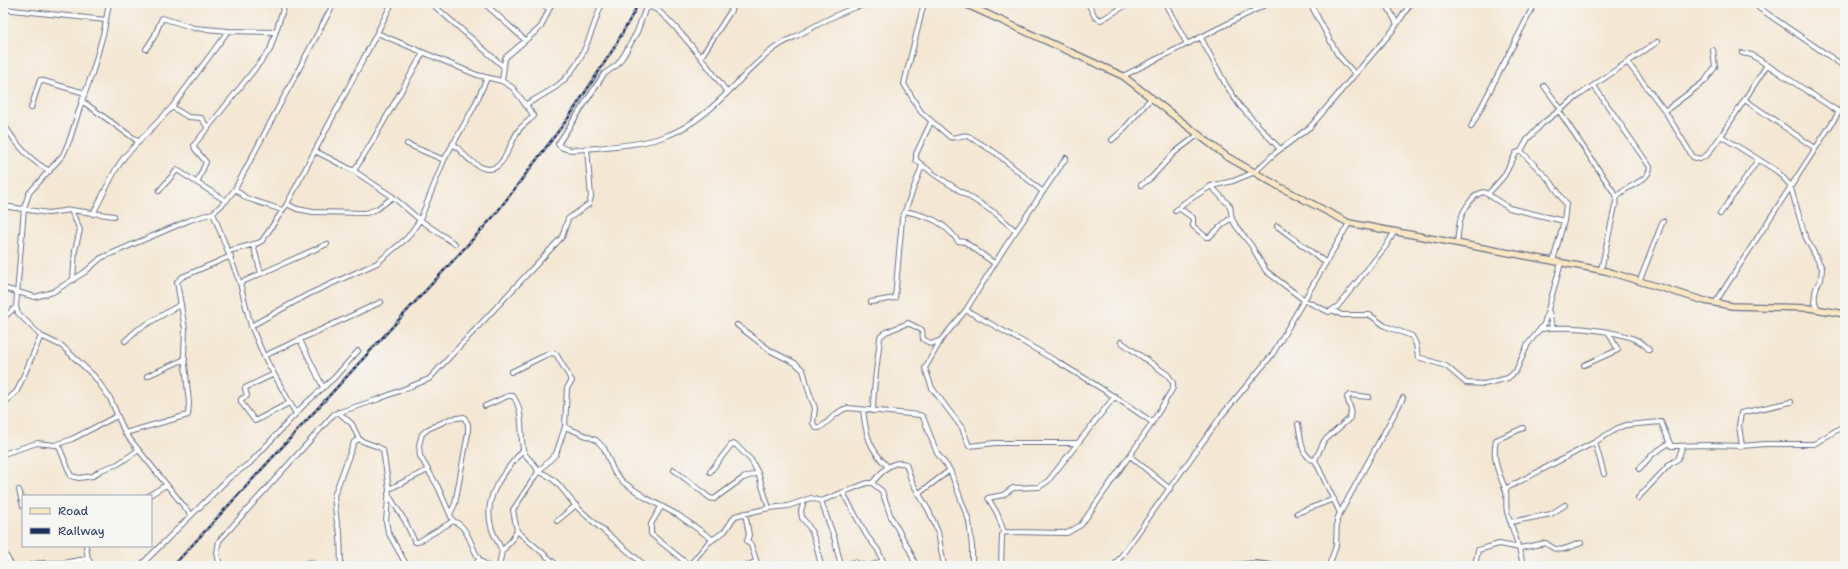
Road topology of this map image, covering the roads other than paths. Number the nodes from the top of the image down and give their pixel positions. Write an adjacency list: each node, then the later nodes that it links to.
1 (109, 3): 25 (street)
2 (285, 3): 28 (street)
3 (325, 3): 4 (street)
4 (333, 3): 87 (street)
5 (392, 3): 29 (street)
6 (431, 3): 41 (street)
7 (484, 3): 31 (street)
8 (534, 3): 22 (street)
9 (602, 3): 55 (street)
10 (736, 3): 38 (street)
11 (884, 3): 49 (street)
12 (924, 3): 61 (street)
13 (963, 3): 44 (street)
14 (1088, 3): 15 (street)
15 (1130, 3)
16 (1165, 3): 33 (street)
17 (1269, 3): 30 (street)
18 (1310, 3): 43 (street)
19 (1386, 3): 26 (street)
20 (1411, 3): 26 (street)
21 (1535, 3): 63 (street)
22 (551, 5): 31 (street)
23 (1759, 8): 42 (street)
24 (3, 9): 25 (street)
25 (106, 20): 50 (street)
26 (1397, 24): 43 (street)
27 (228, 31): 28 (street); 34 (street); 56 (street)
28 (275, 32): 64 (street)
29 (378, 33): 36 (street); 75 (street)
30 (1201, 38): 33 (street); 73 (street)
31 (525, 40): 41 (street)
32 (1657, 42): 39 (street)
33 (1187, 44): 44 (street)
34 (146, 49)
35 (1713, 50): 59 (street)
36 (423, 53): 45 (street); 81 (street)
37 (1742, 53): 40 (street)
38 (701, 56): 49 (street); 71 (street)
39 (1628, 63): 48 (street); 59 (street)
40 (1767, 65): 52 (street); 60 (street)
41 (504, 67): 46 (street)
42 (1845, 67)
43 (1355, 74): 73 (street)
44 (1123, 76): 51 (street)
45 (487, 78): 46 (street); 70 (street)
46 (502, 81): 55 (street)
47 (1544, 86): 58 (street)
48 (1594, 86): 58 (street); 92 (street)
49 (727, 92): 71 (street)
50 (85, 93): 53 (street); 57 (street)
51 (1152, 97): 65 (street); 67 (street)
52 (1745, 100): 66 (street); 72 (street)
53 (82, 101): 68 (street); 80 (street)
54 (1845, 104): 60 (street)
55 (525, 105): 70 (street)
56 (172, 107): 64 (street); 68 (street)
57 (31, 108)
58 (1560, 110): 74 (street); 92 (street)
59 (1665, 111): 66 (street)
60 (1839, 112): 72 (street)
61 (931, 122): 79 (street); 89 (street)
62 (3, 123): 80 (street)
63 (1471, 127)
64 (208, 128): 83 (street)
65 (1199, 134): 82 (street); 84 (street)
66 (1721, 136): 78 (street)
67 (1112, 140)
68 (139, 142): 101 (street)
69 (407, 144): 77 (street)
70 (453, 144): 77 (street)
71 (587, 148): 168 (street)
72 (1815, 148): 86 (street)
73 (1280, 150): 82 (street)
74 (1522, 150): 90 (street); 106 (street)
75 (315, 152): 81 (street); 94 (street)
76 (1066, 158): 89 (street)
77 (444, 160): 105 (street)
78 (1758, 160): 86 (street); 102 (street)
79 (922, 166): 99 (street); 110 (street)
80 (50, 171): 96 (street)
81 (354, 171): 91 (street)
82 (1255, 172): 85 (street); 108 (street)
83 (197, 182): 88 (street); 93 (street)
84 (1141, 185)
85 (1212, 186): 104 (street); 104 (street)
86 (1790, 186): 131 (street); 135 (street)
87 (235, 189): 93 (street); 98 (street)
88 (159, 191)
89 (1043, 192): 110 (street)
90 (1488, 194): 106 (street); 112 (street)
91 (393, 197): 94 (street); 105 (street)
92 (1618, 197): 121 (street)
93 (226, 201): 100 (street)
94 (287, 204): 98 (street)
95 (3, 206): 96 (street)
96 (24, 208): 97 (street); 127 (street)
97 (71, 210): 101 (street); 123 (street)
98 (282, 210): 115 (street)
99 (905, 211): 119 (street); 130 (street)
100 (213, 213): 116 (street); 123 (street)
101 (93, 214): 103 (street)
102 (1720, 214)
103 (114, 216)
104 (1232, 219): 128 (street)
105 (420, 220): 114 (street); 141 (street)
106 (1564, 221): 117 (street)
107 (1663, 221): 124 (street)
108 (1349, 223): 111 (street); 118 (street)
109 (1277, 226): 118 (street)
110 (1016, 230): 119 (street)
111 (1395, 231): 112 (street); 136 (street)
112 (1457, 243): 117 (street)
113 (327, 244): 122 (street)
114 (456, 244)
115 (253, 245): 116 (street); 122 (street)
116 (230, 253): 125 (street); 132 (street)
117 (1553, 261): 120 (street)
118 (1325, 262): 128 (street)
119 (994, 263): 134 (street)
120 (1561, 263): 121 (street); 137 (street)
121 (1601, 270): 124 (street)
122 (261, 273): 125 (street)
123 (73, 280): 127 (street)
124 (1640, 280): 131 (street)
125 (240, 283): 141 (street)
126 (3, 288): 127 (street)
127 (16, 293): 133 (street)
128 (1304, 300): 136 (street); 200 (street)
129 (381, 302): 146 (street)
130 (871, 302)
131 (1715, 303): 135 (street)
132 (181, 304): 148 (street); 153 (street)
133 (16, 307): 139 (street); 145 (street)
134 (966, 310): 147 (street); 159 (street)
135 (1820, 310): 138 (street)
136 (1334, 311): 143 (street)
137 (1549, 311): 142 (street); 143 (street)
138 (1845, 314)
139 (3, 318)
140 (738, 325): 166 (street)
141 (251, 326): 152 (street)
142 (1552, 327): 143 (street); 144 (street)
143 (1542, 329)
144 (1608, 332): 151 (street); 154 (street)
145 (41, 336): 164 (street); 170 (street)
146 (300, 340): 152 (street); 158 (street)
147 (941, 340): 167 (street); 179 (street)
148 (125, 341)
149 (1121, 342): 171 (street)
150 (358, 350): 158 (street)
151 (1649, 350)
152 (264, 356): 156 (street)
153 (184, 359): 157 (street); 176 (street)
154 (1584, 364)
155 (511, 372): 174 (street)
156 (274, 374): 162 (street); 162 (street)
157 (147, 376)
158 (324, 388): 169 (street)
159 (1114, 396): 171 (street); 179 (street)
160 (1369, 397): 188 (street)
161 (1403, 398): 218 (street)
162 (289, 402): 169 (street)
163 (1791, 402): 183 (street)
164 (3, 404)
165 (485, 406): 184 (street)
166 (863, 410): 167 (street); 189 (street)
167 (873, 411): 193 (street)
168 (338, 412): 177 (street); 240 (street)
169 (296, 414): 220 (street)
170 (117, 416): 176 (street); 181 (street)
171 (1152, 422): 187 (street)
172 (1298, 424): 188 (street)
173 (1845, 425): 183 (street)
174 (565, 427): 194 (street); 214 (street)
175 (1523, 428): 201 (street)
176 (124, 433): 185 (street)
177 (359, 439): 203 (street); 243 (street)
178 (1595, 442): 180 (street); 197 (street); 201 (street)
179 (1077, 443): 225 (street)
180 (1669, 443): 182 (street); 190 (street)
181 (58, 444): 185 (street); 186 (street)
182 (1683, 446): 183 (street); 207 (street)
183 (1742, 446)
184 (523, 450): 194 (street); 231 (street)
185 (137, 451): 199 (street)
186 (3, 454)
187 (1130, 456): 200 (street); 225 (street)
188 (1315, 460): 208 (street)
189 (887, 466): 198 (street); 205 (street)
190 (1639, 469)
191 (428, 470): 203 (street); 219 (street); 219 (street)
192 (674, 470): 196 (street)
193 (950, 470): 205 (street); 257 (street)
194 (538, 472): 213 (street); 224 (street)
195 (710, 472): 196 (street)
196 (758, 473): 215 (street)
197 (1604, 474)
198 (872, 483): 204 (street); 255 (street)
199 (166, 485): 206 (street); 220 (street)
200 (1170, 489): 259 (street)
201 (1505, 489): 223 (street)
202 (20, 490): 209 (street)
203 (388, 492): 221 (street); 244 (street)
204 (843, 493): 211 (street); 235 (street)
205 (918, 494): 256 (street)
206 (150, 495)
207 (1638, 498)
208 (1334, 499): 217 (street); 218 (street)
209 (22, 501)
210 (804, 501): 211 (street); 215 (street); 252 (street)
211 (821, 501): 253 (street)
212 (1565, 505): 223 (street)
213 (576, 506): 222 (street); 249 (street)
214 (661, 507): 226 (street); 250 (street)
215 (769, 508): 216 (street)
216 (745, 513): 226 (street); 234 (street)
217 (1297, 513)
218 (1340, 513): 262 (street)
219 (450, 514): 221 (street)
220 (191, 515): 239 (street)
221 (453, 521): 232 (street)
222 (557, 521)
223 (1511, 522): 229 (street)
224 (517, 531): 231 (street); 248 (street)
225 (1004, 532): 258 (street)
226 (712, 539): 250 (street)
227 (1581, 543): 229 (street)
228 (86, 547): 233 (street)
229 (1520, 548): 263 (street); 264 (street)
230 (3, 551): 237 (street)
231 (502, 552): 247 (street)
232 (479, 559): 245 (street); 246 (street)
233 (88, 560): 236 (street); 238 (street)
234 (757, 564): 251 (street)
235 (884, 564): 254 (street)
236 (32, 565)
237 (12, 566)
238 (93, 566)
239 (140, 566)
240 (220, 566)
241 (295, 566): 242 (street)
242 (316, 566)
243 (341, 566)
244 (407, 566)
245 (475, 566)
246 (488, 566)
247 (499, 566)
248 (558, 566)
249 (645, 566)
250 (689, 566)
251 (746, 566)
252 (821, 566)
253 (841, 566): 254 (street)
254 (868, 566)
255 (916, 566)
256 (944, 566)
257 (972, 566)
258 (1001, 566)
259 (1114, 566)
260 (1232, 566): 261 (street)
261 (1271, 566)
262 (1329, 566)
263 (1475, 566)
264 (1523, 566)

